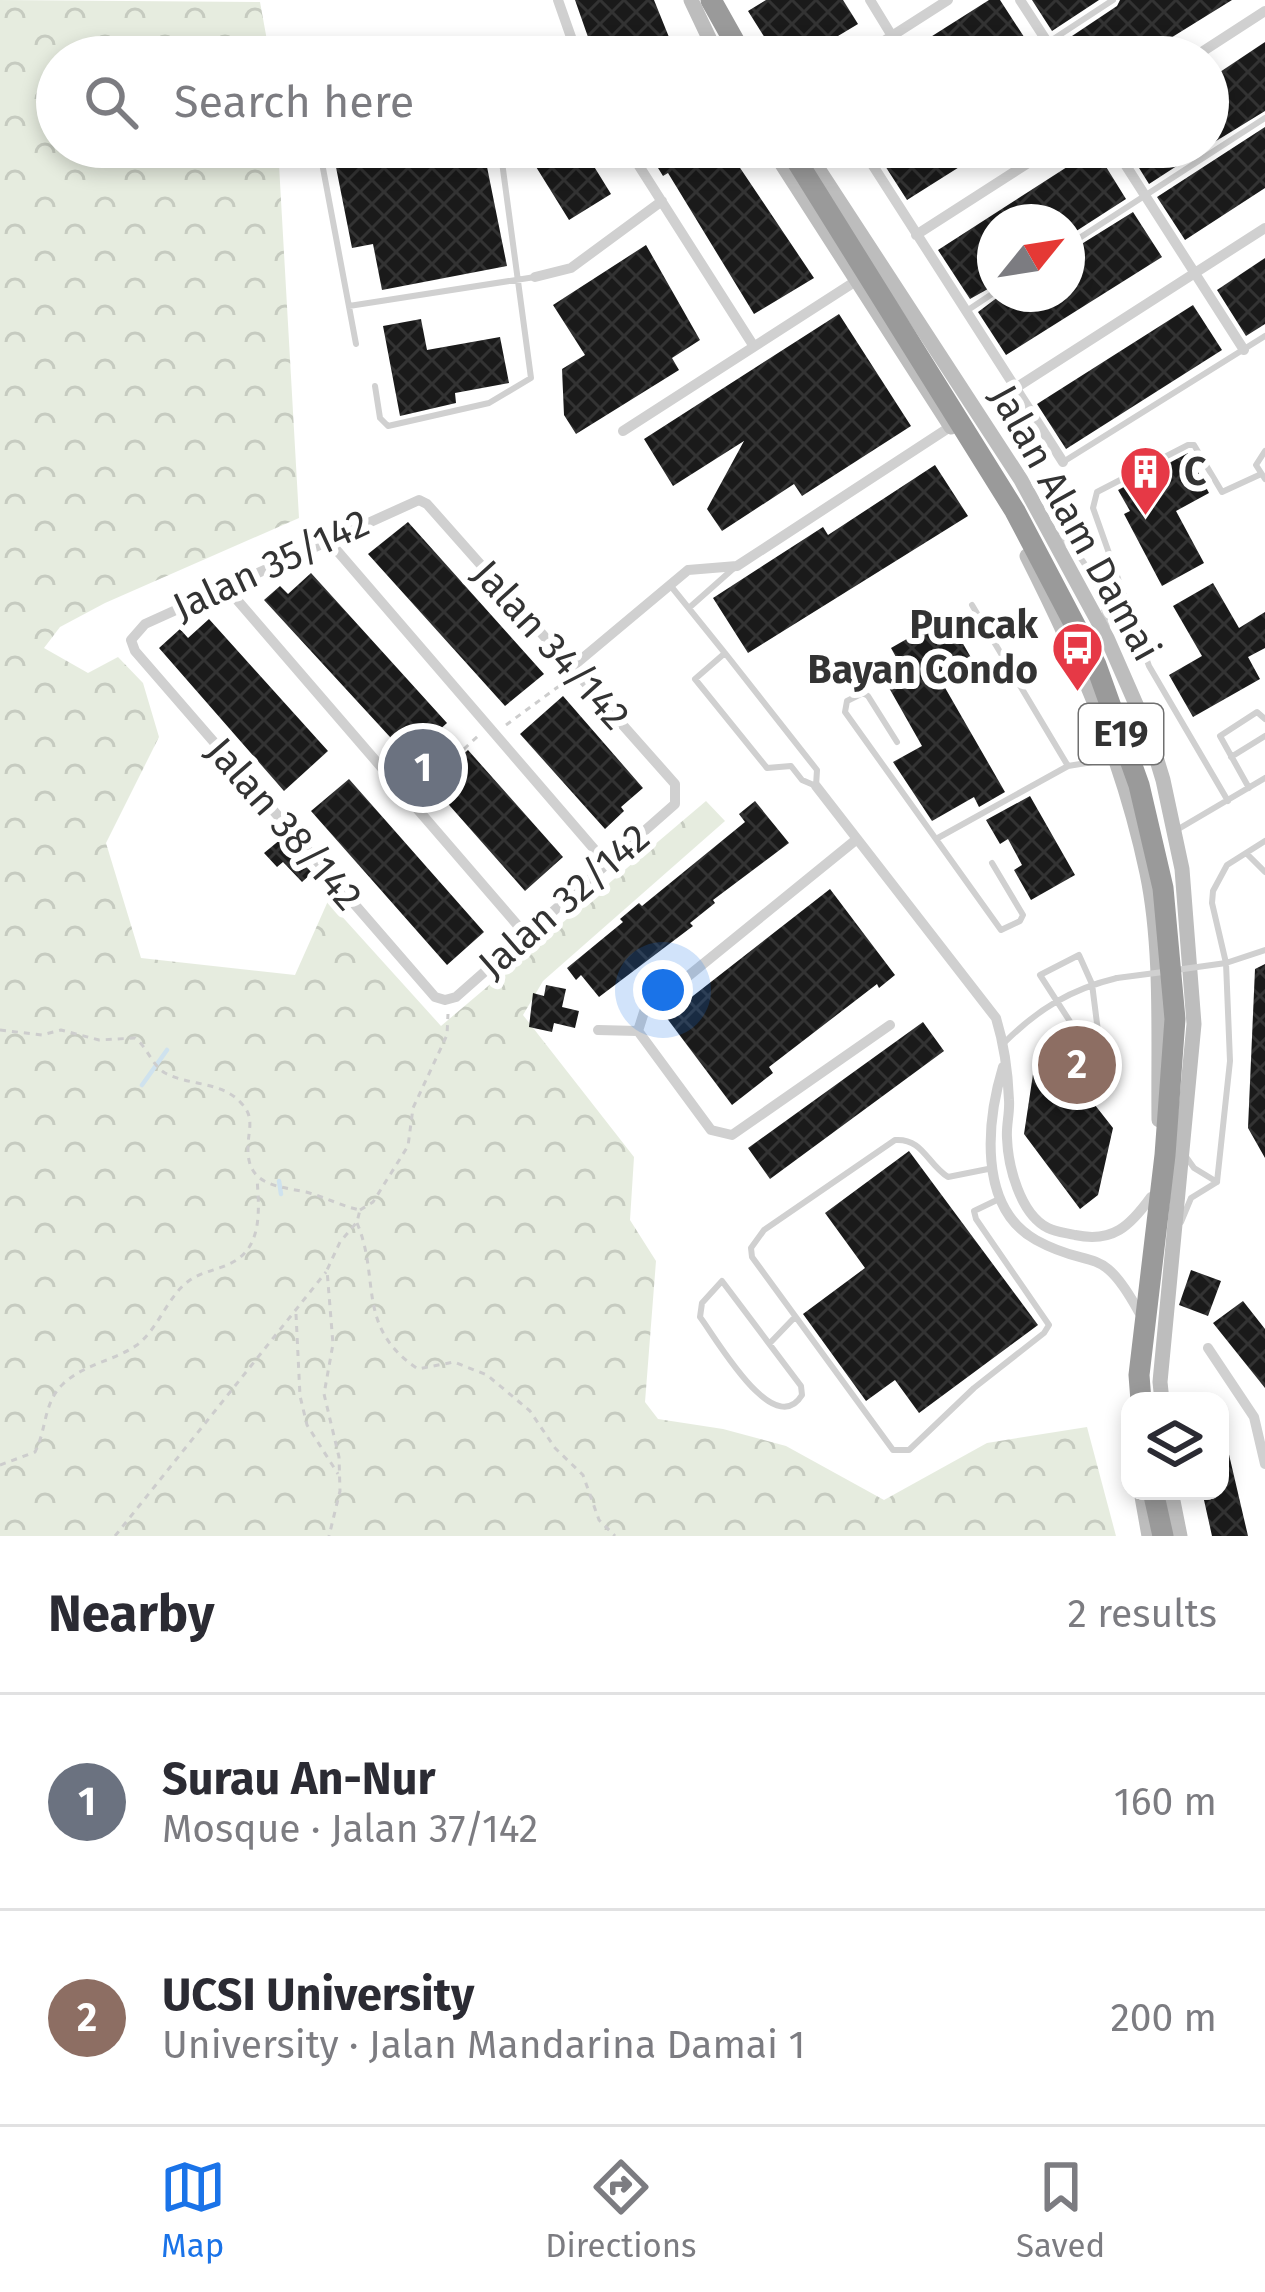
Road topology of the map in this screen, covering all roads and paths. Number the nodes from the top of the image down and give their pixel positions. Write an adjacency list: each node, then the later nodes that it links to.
1 (558, 0): 10 (street)
2 (691, 0): 11 (main road)
3 (701, 0): 12 (highway)
4 (716, 0): 13 (highway)
5 (870, 0): 14 (street)
6 (948, 0): 14 (street)
7 (1020, 0): 15 (street)
8 (1113, 0): 16 (lane)
9 (1265, 11): 17 (street)
10 (571, 36)
11 (708, 36)
12 (721, 36)
13 (736, 36)
14 (892, 36)
15 (1043, 36)
16 (1059, 36)
17 (1226, 36)
18 (1265, 118): 19 (lane)
19 (1229, 141)
20 (323, 168): 40 (lane)
21 (503, 168): 37 (lane)
22 (640, 168): 31 (street)
23 (784, 168): 38 (main road, Jalan Alam Damai)
24 (813, 168): 115 (highway, E19, bridge)
25 (814, 168): 48 (main road, Jalan Alam Damai)
26 (875, 168): 34 (street)
27 (1020, 168): 34 (street)
28 (1127, 168): 30 (street)
29 (1188, 168): 30 (lane)
30 (1145, 196): 33 (lane); 35 (street)
31 (662, 202): 36 (street); 44 (street)
32 (1265, 228): 35 (street)
33 (1085, 234)
34 (916, 235): 41 (street)
35 (1195, 273): 45 (street); 47 (street)
36 (536, 277): 37 (lane)
37 (519, 280): 40 (lane); 46 (lane)
38 (856, 281): 44 (street); 49 (main road, Jalan Alam Damai)
39 (977, 304): 41 (lane)
40 (349, 306): 43 (lane)
41 (965, 312): 47 (street)
42 (1265, 336): 45 (lane)
43 (356, 344)
44 (752, 346): 50 (street)
45 (1244, 350): 52 (lane)
46 (376, 386)
47 (1014, 389): 52 (street)
48 (975, 411): 49 (street); 77 (main road, Jalan Alam Damai)
49 (950, 427): 56 (street); 69 (main road, Jalan Alam Damai)
50 (623, 430)
51 (1265, 451): 53 (lane)
52 (1063, 462)
53 (1262, 477): 76 (lane)
54 (418, 500): 55 (street, Jalan 35/142); 63 (street, Jalan 34/142)
55 (327, 539): 58 (street, Jalan 35/142); 65 (street)
56 (737, 566): 57 (street); 60 (lane)
57 (670, 585): 60 (lane); 63 (street)
58 (225, 586): 61 (street, Jalan 35/142); 75 (street)
59 (972, 605): 70 (lane)
60 (690, 608): 62 (lane)
61 (131, 640): 89 (street, Jalan 38/142)
62 (725, 653): 72 (lane); 72 (lane)
63 (574, 670): 65 (path); 74 (street, Jalan 34/142)
64 (1265, 719): 68 (lane)
65 (492, 730): 75 (path); 83 (street)
66 (1265, 736): 68 (lane)
67 (897, 742): 79 (lane)
68 (1231, 757): 73 (lane)
69 (1118, 758): 70 (lane); 104 (main road, Jalan Alam Damai)
70 (1068, 766): 79 (lane)
71 (1265, 778): 73 (lane)
72 (816, 786): 78 (street)
73 (1250, 788): 76 (lane)
74 (678, 795): 83 (street, Jalan 32/142)
75 (410, 800): 85 (street)
76 (1228, 801): 77 (lane)
77 (1175, 831): 97 (main road, Jalan Alam Damai)
78 (857, 839): 94 (street); 95 (street)
79 (936, 839): 82 (lane)
80 (1265, 842): 81 (lane)
81 (1247, 854): 84 (lane); 87 (lane)
82 (992, 862)
83 (607, 864): 85 (street, Jalan 32/142)
84 (1265, 872)
85 (526, 934): 89 (street, Jalan 32/142)
86 (1265, 950): 87 (lane)
87 (1226, 963): 88 (lane, bridge); 101 (lane)
88 (1091, 984): 90 (lane); 90 (lane); 90 (lane)
89 (445, 1000): 105 (path)
90 (1054, 1001): 95 (lane)
91 (890, 1025): 94 (street)
92 (0, 1030): 100 (path)
93 (598, 1030): 94 (street)
94 (638, 1031)
95 (1004, 1043): 96 (street)
96 (1004, 1064): 98 (street); 99 (street)
97 (1183, 1152): 101 (lane); 107 (main road, Jalan Alam Damai)
98 (1011, 1165): 99 (street); 102 (street)
99 (993, 1168): 103 (street); 111 (lane)
100 (257, 1178): 105 (path); 118 (path)
101 (1217, 1181): 107 (lane)
102 (1020, 1190): 103 (street); 104 (street)
103 (1002, 1197): 110 (street); 111 (lane)
104 (1151, 1197): 110 (main road, Jalan Alam Damai)
105 (359, 1210): 106 (path)
106 (357, 1222): 108 (path); 124 (path)
107 (1172, 1250): 116 (main road, Jalan Alam Damai)
108 (327, 1270): 109 (path); 119 (path)
109 (296, 1309): 119 (path); 122 (path)
110 (1139, 1312): 114 (main road, Jalan Alam Damai)
111 (794, 1318): 112 (lane)
112 (770, 1343): 112 (lane)
113 (1208, 1348): 117 (street)
114 (1139, 1392)
115 (1142, 1392)
116 (1161, 1392)
117 (1265, 1464)
118 (0, 1465)
119 (339, 1475): 123 (path)
120 (1149, 1500): 125 (highway)
121 (1173, 1500): 126 (main road)
122 (115, 1536)
123 (329, 1536)
124 (615, 1536)
125 (1157, 1536)
126 (1180, 1536)

